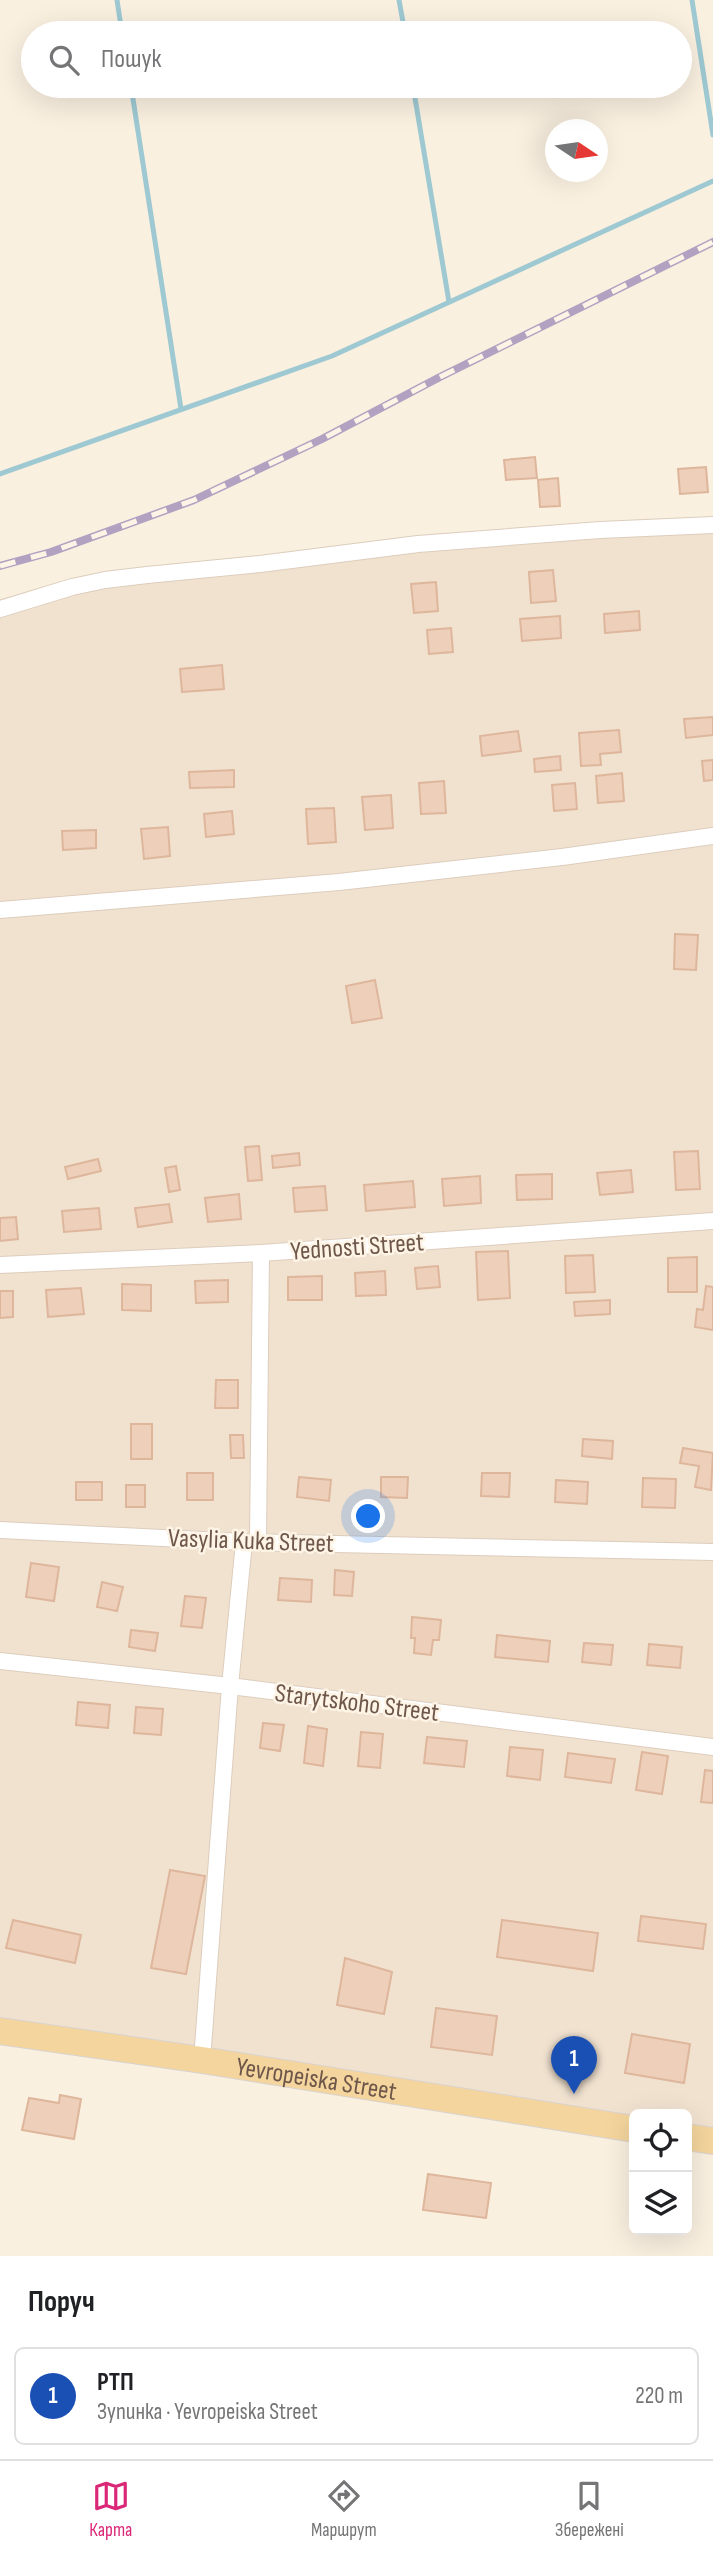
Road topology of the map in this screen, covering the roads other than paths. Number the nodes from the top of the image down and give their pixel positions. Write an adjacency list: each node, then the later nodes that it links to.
1 (713, 525): 2 (street)
2 (0, 609)
3 (713, 836): 4 (street)
4 (0, 910)
5 (713, 1221): 6 (street, Yednosti Street)
6 (261, 1253): 7 (street, Yednosti Street); 9 (street)
7 (0, 1265)
8 (0, 1530): 9 (street, Vasylia Kuka Street)
9 (251, 1542): 10 (street, Vasylia Kuka Street); 12 (street)
10 (713, 1552)
11 (0, 1661): 12 (street, Starytskoho Street)
12 (230, 1686): 13 (street, Starytskoho Street); 15 (street)
13 (713, 1747)
14 (0, 2031): 15 (main road, Yevropeiska Street)
15 (202, 2060): 16 (main road, Yevropeiska Street)
16 (629, 2128)
17 (692, 2138): 18 (main road)
18 (713, 2141)

